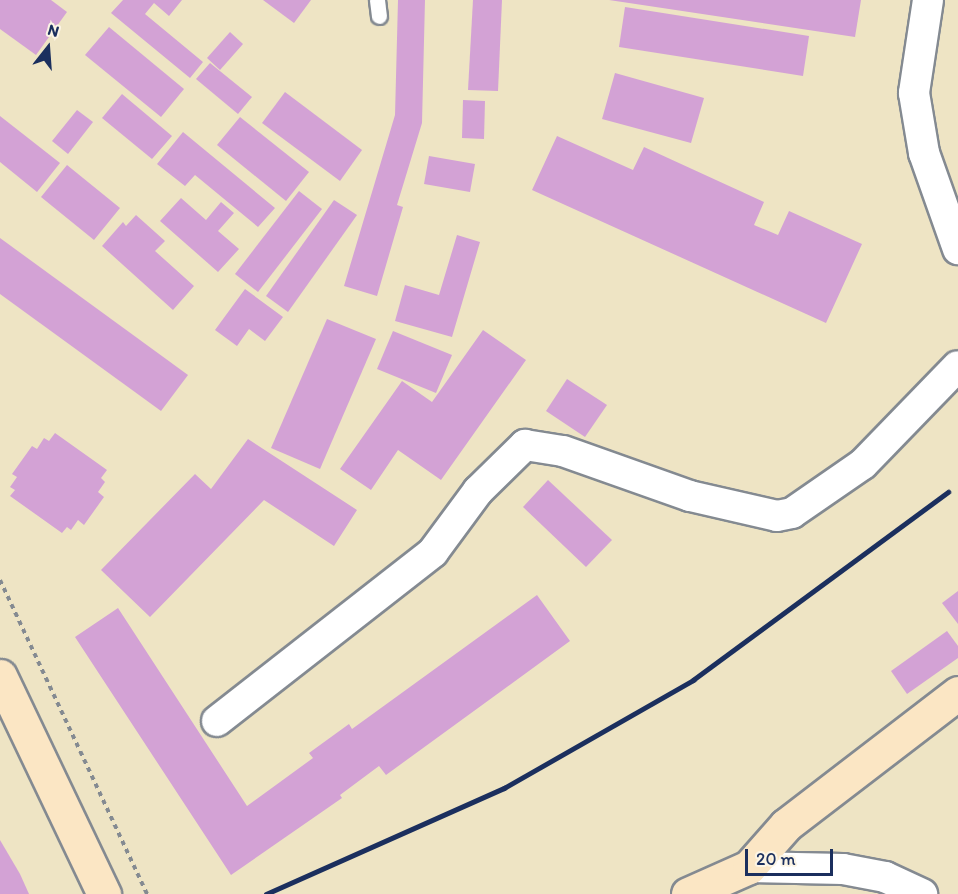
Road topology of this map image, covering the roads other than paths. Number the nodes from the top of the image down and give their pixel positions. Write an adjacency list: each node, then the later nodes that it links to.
1 (377, 0): 3 (lane)
2 (928, 0): 4 (street)
3 (379, 16)
4 (958, 249)
5 (958, 366): 8 (street)
6 (0, 676): 10 (street)
7 (958, 693): 9 (street)
8 (217, 721)
9 (749, 867): 11 (street); 12 (street)
10 (104, 894)
11 (688, 894)
12 (922, 894)

